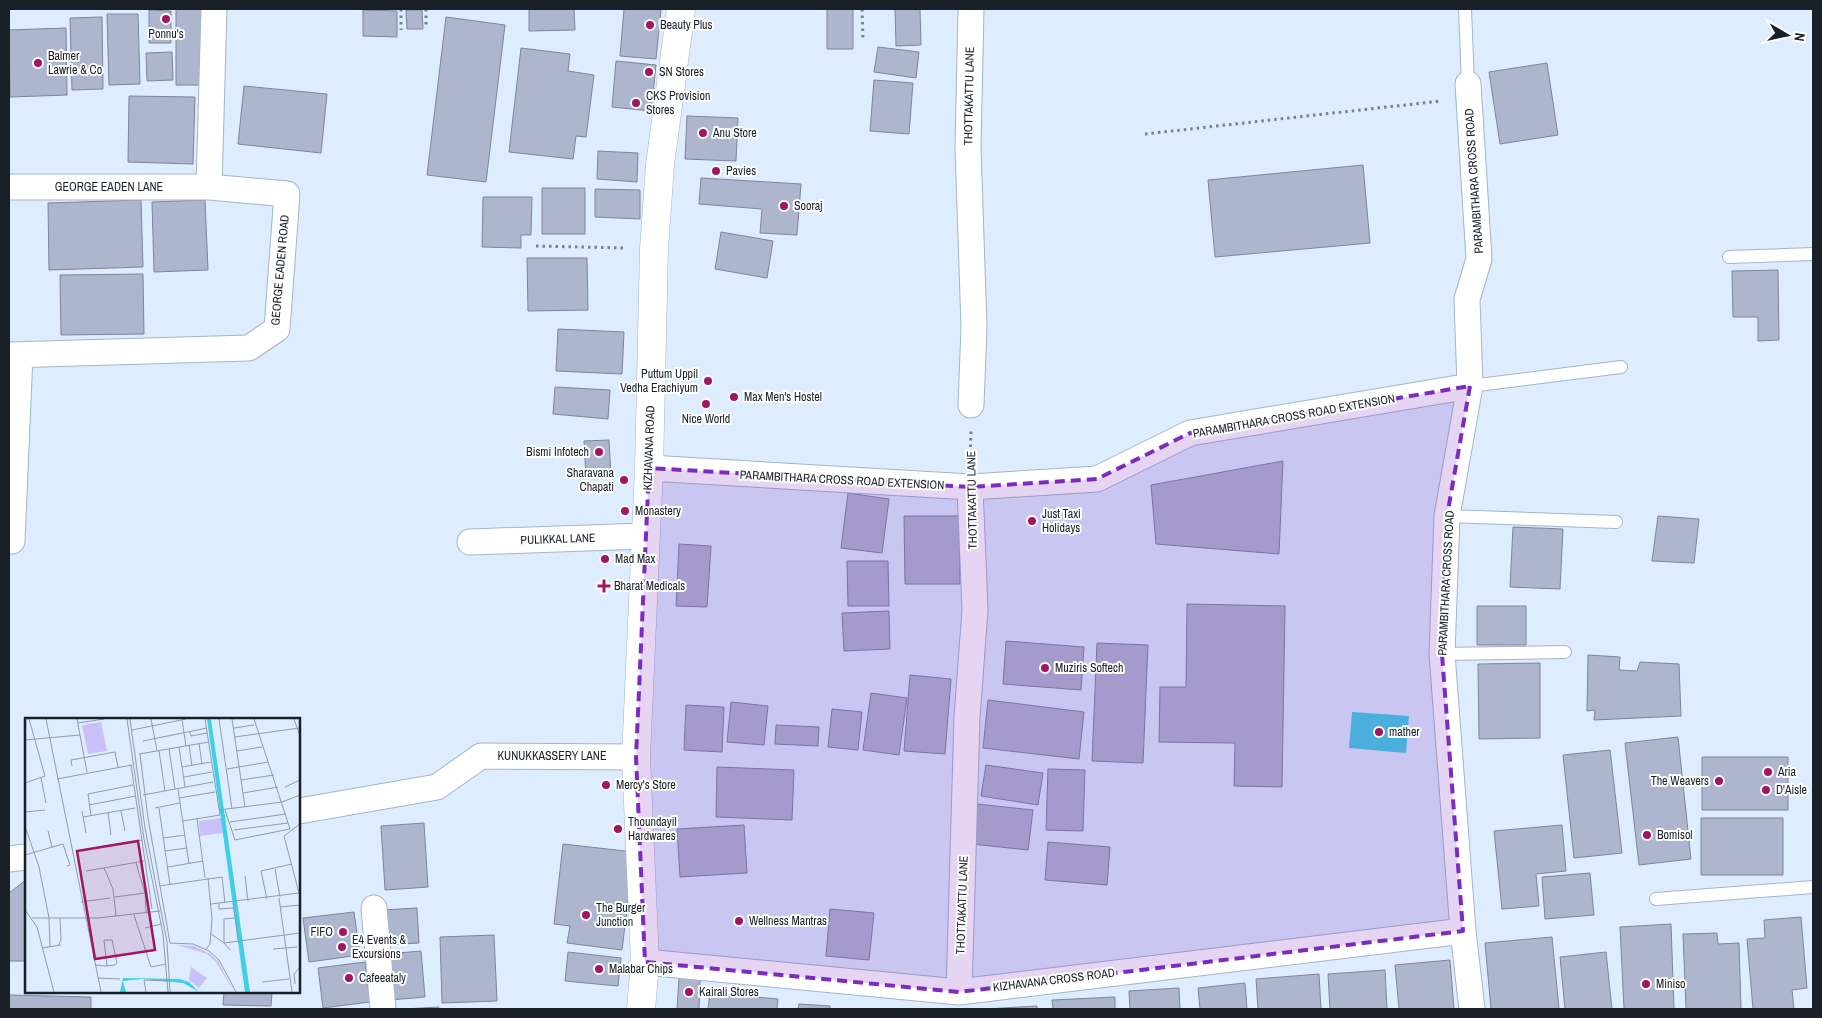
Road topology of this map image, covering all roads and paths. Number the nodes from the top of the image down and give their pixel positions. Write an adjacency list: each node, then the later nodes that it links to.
1 (214, 9): 14 (street)
2 (401, 9): 9 (path)
3 (426, 9): 8 (path)
4 (681, 9): 16 (street, KIZHAVANA ROAD)
5 (862, 9): 10 (path)
6 (971, 9): 22 (street, THOTTAKATTU LANE)
7 (1466, 9): 11 (lane, PARAMBITHARA CROSS ROAD)
8 (426, 26)
9 (401, 30)
10 (863, 39)
11 (1468, 91): 12 (path); 21 (street, PARAMBITHARA CROSS ROAD)
12 (1145, 134)
13 (9, 187): 14 (street, GEORGE EADEN LANE)
14 (209, 187): 19 (street, GEORGE EADEN ROAD)
15 (536, 246): 16 (path)
16 (654, 249): 23 (street, KIZHAVANA ROAD)
17 (1813, 254): 18 (lane)
18 (1729, 257)
19 (14, 355): 28 (street)
20 (1621, 367): 21 (lane)
21 (1470, 386): 24 (street, PARAMBITHARA CROSS ROAD EXTENSION); 25 (street, PARAMBITHARA CROSS ROAD)
22 (971, 405): 24 (path, THOTTAKATTU LANE)
23 (649, 468): 24 (street, PARAMBITHARA CROSS ROAD EXTENSION); 27 (street, KIZHAVANA ROAD)
24 (970, 488): 41 (street, THOTTAKATTU LANE)
25 (1448, 516): 26 (lane); 31 (street, PARAMBITHARA CROSS ROAD)
26 (1616, 522)
27 (645, 536): 29 (street, PULIKKAL LANE); 32 (street, KIZHAVANA ROAD)
28 (12, 541)
29 (470, 542)
30 (1565, 652): 31 (lane)
31 (1442, 654): 39 (street, PARAMBITHARA CROSS ROAD)
32 (636, 756): 33 (street, KUNUKKASSERY LANE); 40 (street, KIZHAVANA ROAD)
33 (300, 811)
34 (25, 856): 35 (street)
35 (9, 858)
36 (1813, 887): 37 (lane)
37 (1656, 899)
38 (374, 908): 42 (street)
39 (1463, 931): 41 (street, KIZHAVANA CROSS ROAD); 44 (street, PARAMBITHARA CROSS ROAD)
40 (645, 962): 41 (street, KIZHAVANA CROSS ROAD); 43 (street, KIZHAVANA ROAD)
41 (959, 992)
42 (383, 1009)
43 (641, 1009)
44 (1472, 1009)

